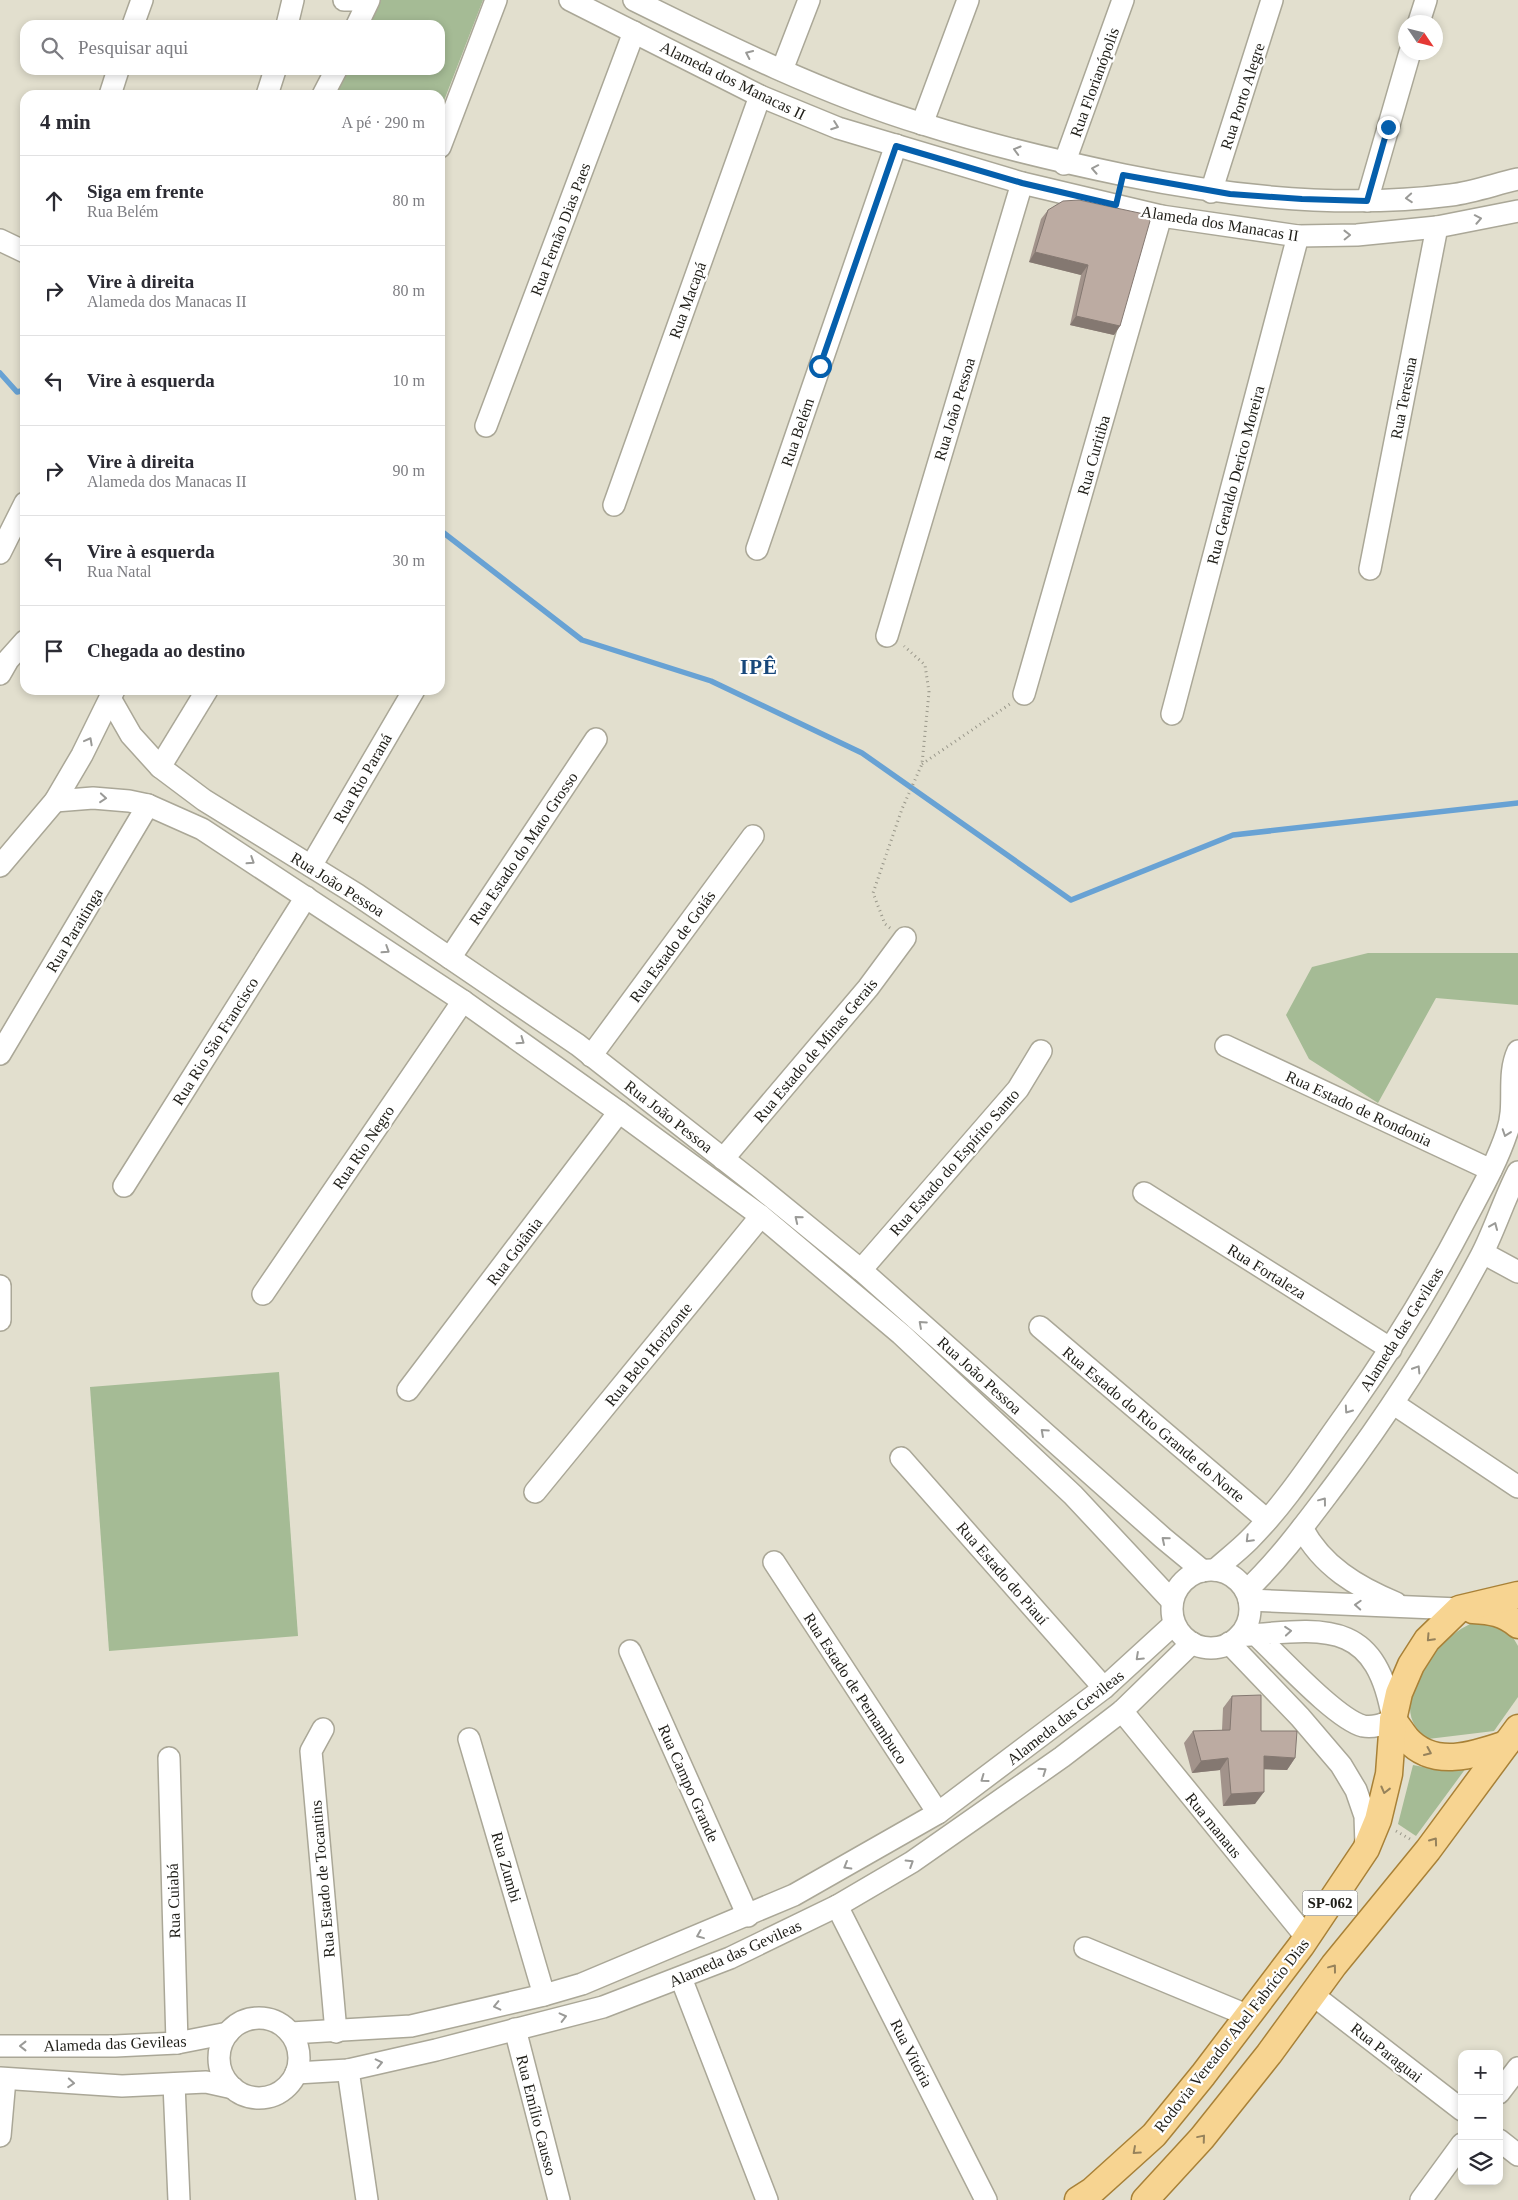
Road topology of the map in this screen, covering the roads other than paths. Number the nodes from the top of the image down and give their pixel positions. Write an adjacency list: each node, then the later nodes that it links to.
1 (142, 0): 15 (street)
2 (293, 0): 16 (street)
3 (344, 0): 4 (street)
4 (364, 0)
5 (369, 0): 17 (street)
6 (496, 0): 29 (street)
7 (570, 0): 18 (street, Alameda dos Manacas II)
8 (809, 0): 20 (street)
9 (968, 0): 28 (street)
10 (1123, 0): 31 (street, Rua Florianópolis)
11 (1272, 0): 35 (street, Rua Porto Alegre)
12 (1426, 0): 14 (street)
13 (644, 2): 20 (street, Alameda dos Manacas II, one-way to 13)
14 (1421, 15)
15 (136, 20)
16 (288, 20)
17 (359, 20)
18 (634, 32): 27 (street, Alameda dos Manacas II); 44 (street, Rua Fernão Dias Paes)
19 (1408, 60): 36 (street)
20 (782, 70): 28 (street, Alameda dos Manacas II)
21 (116, 75): 24 (street)
22 (273, 75): 25 (street)
23 (334, 75): 26 (street)
24 (112, 90)
25 (269, 90)
26 (326, 90)
27 (760, 96): 30 (street, Alameda dos Manacas II, one-way to 30); 45 (street, Rua Macapá)
28 (922, 124): 31 (street, Alameda dos Manacas II, one-way to 28)
29 (445, 134)
30 (896, 146): 34 (street, Alameda dos Manacas II); 47 (street, Rua Belém)
31 (1064, 164): 32 (street, Alameda dos Manacas II, one-way to 31)
32 (1123, 175): 35 (street, Alameda dos Manacas II); 37 (street)
33 (1518, 179): 36 (street, Alameda dos Manacas II, one-way to 36)
34 (1022, 183): 37 (street, Alameda dos Manacas II); 50 (street, Rua João Pessoa)
35 (1212, 192): 36 (street, Alameda dos Manacas II)
36 (1367, 201)
37 (1116, 205): 39 (street, Alameda dos Manacas II)
38 (1518, 211): 40 (street, Alameda dos Manacas II, one-way to 38)
39 (1161, 216): 41 (street, Alameda dos Manacas II); 53 (street, Rua Curitiba)
40 (1437, 227): 41 (street, Alameda dos Manacas II, one-way to 40); 49 (street, Rua Teresina)
41 (1298, 236): 57 (street, Rua Geraldo Derico Moreira)
42 (0, 240): 43 (street)
43 (20, 250)
44 (486, 426)
45 (614, 504)
46 (20, 513): 48 (street)
47 (757, 549)
48 (0, 553)
49 (1370, 569)
50 (888, 634)
51 (20, 646): 52 (street)
52 (3, 664)
53 (1024, 694)
54 (113, 695): 59 (street, Rua João Pessoa); 60 (street, one-way to 54)
55 (204, 695): 59 (street)
56 (411, 695): 65 (street, Rua Rio Paraná)
57 (1172, 714)
58 (596, 739): 68 (street, Rua Estado do Mato Grosso)
59 (160, 767): 65 (street, Rua João Pessoa)
60 (54, 801): 61 (street, Rua João Pessoa, one-way to 61); 63 (street)
61 (148, 805): 66 (street, Rua João Pessoa, one-way to 66); 73 (street, Rua Paraitinga)
62 (753, 836): 74 (street, Rua Estado de Goiás)
63 (8, 847): 64 (street)
64 (0, 866)
65 (311, 866): 68 (street, Rua João Pessoa)
66 (306, 897): 69 (street, Rua João Pessoa, one-way to 69); 79 (street, Rua Rio São Francisco)
67 (905, 938): 76 (street, Rua Estado de Minas Gerais)
68 (450, 958): 74 (street, Rua João Pessoa)
69 (463, 1000): 75 (street, Rua João Pessoa, one-way to 75); 86 (street, Rua Rio Negro)
70 (1226, 1046): 77 (street, Rua Estado de Rondonia)
71 (1041, 1051): 83 (street, Rua Estado do Espírito Santo)
72 (1518, 1051): 77 (street, Alameda das Gevileas, one-way to 77)
73 (0, 1054)
74 (591, 1056): 76 (street, Rua João Pessoa)
75 (619, 1112): 81 (street, Rua João Pessoa); 90 (street, Rua Goiânia)
76 (723, 1159): 83 (street, Rua João Pessoa, one-way to 76)
77 (1491, 1170): 89 (street, Alameda das Gevileas)
78 (1518, 1172): 82 (street, Alameda das Gevileas, one-way to 78)
79 (124, 1186)
80 (1144, 1193): 89 (street, Rua Fortaleza)
81 (761, 1216): 94 (street, Rua Belo Horizonte); 101 (street, Rua João Pessoa)
82 (1483, 1254): 84 (street); 91 (street, Alameda das Gevileas, one-way to 82)
83 (861, 1270): 98 (street, Rua João Pessoa, one-way to 83)
84 (1518, 1272)
85 (0, 1286): 87 (street)
86 (263, 1294)
87 (0, 1320)
88 (1040, 1327): 95 (street, Rua Estado do Rio Grande do Norte)
89 (1391, 1349): 95 (street, Alameda das Gevileas, one-way to 95)
90 (408, 1390)
91 (1394, 1404): 93 (street); 96 (street, Alameda das Gevileas, one-way to 91)
92 (902, 1458): 109 (street, Rua Estado do Piauí)
93 (1518, 1487)
94 (535, 1492)
95 (1267, 1520): 98 (street, Alameda das Gevileas, one-way to 98)
96 (1302, 1528): 99 (street, Alameda das Gevileas); 102 (street)
97 (774, 1562): 116 (street, Rua Estado de Pernambuco)
98 (1209, 1570): 99 (street); 101 (street, Alameda das Gevileas)
99 (1247, 1595): 102 (street, one-way to 99); 106 (street)
100 (1518, 1595): 103 (main road)
101 (1172, 1601): 104 (street)
102 (1406, 1607): 103 (street)
103 (1459, 1609): 105 (main road); 111 (main road, Rodovia Vereador Abel Fabrício Dias / SP-062, one-way to 111)
104 (1174, 1624): 107 (street); 109 (street, Alameda das Gevileas, one-way to 109)
105 (1518, 1624)
106 (1242, 1638): 107 (street); 111 (street); 111 (street, one-way to 111); 117 (street)
107 (1192, 1644): 110 (street, Alameda das Gevileas)
108 (630, 1651): 119 (street, Rua Campo Grande)
109 (1104, 1688): 116 (street, Alameda das Gevileas, one-way to 116)
110 (1122, 1711): 118 (street, Alameda das Gevileas, one-way to 110); 120 (street, Rua manaus)
111 (1393, 1720): 113 (main road, SP-062, one-way to 113); 117 (main road, Rodovia Vereador Abel Fabrício Dias / SP-062, one-way to 117)
112 (323, 1729): 127 (street, Rua Estado de Tocantins)
113 (1512, 1736): 124 (main road, SP-062, one-way to 113)
114 (469, 1739): 123 (street, Rua Zumbi)
115 (169, 1758): 130 (street, Rua Cuiabá)
116 (938, 1813): 119 (street, Alameda das Gevileas, one-way to 119)
117 (1366, 1849): 120 (main road, Rodovia Vereador Abel Fabrício Dias / SP-062)
118 (837, 1906): 122 (street, Alameda das Gevileas); 148 (street, Rua Vitória)
119 (748, 1916): 123 (street, Alameda das Gevileas, one-way to 123)
120 (1307, 1938): 125 (main road, Rodovia Vereador Abel Fabrício Dias / SP-062)
121 (1085, 1948): 125 (street)
122 (681, 1978): 126 (street, Alameda das Gevileas, one-way to 122); 147 (street)
123 (544, 1995): 127 (street, one-way to 127)
124 (1312, 1995): 139 (street, Rua Paraguai); 150 (main road, SP-062, one-way to 124)
125 (1249, 2016): 149 (main road, Rodovia Vereador Abel Fabrício Dias / SP-062, one-way to 149)
126 (516, 2029): 133 (street, Alameda das Gevileas, one-way to 126); 146 (street, Rua Emílio Causso)
127 (336, 2032): 129 (street)
128 (228, 2033): 129 (street, Alameda das Gevileas); 130 (street, Alameda das Gevileas); 137 (street)
129 (291, 2034): 134 (street)
130 (177, 2043): 131 (street, Alameda das Gevileas, one-way to 131)
131 (0, 2046)
132 (1518, 2068): 138 (street)
133 (348, 2070): 134 (street, Alameda das Gevileas); 145 (street)
134 (296, 2074): 137 (street)
135 (2, 2079): 136 (street, one-way to 136); 140 (street)
136 (174, 2084): 137 (street); 144 (street)
137 (234, 2088)
138 (1503, 2088)
139 (1458, 2107)
140 (0, 2136)
141 (1503, 2143): 143 (street)
142 (1458, 2149): 151 (street)
143 (1518, 2155)
144 (179, 2200)
145 (367, 2200)
146 (559, 2200)
147 (767, 2200)
148 (986, 2200)
149 (1078, 2200)
150 (1145, 2200)
151 (1421, 2200)

